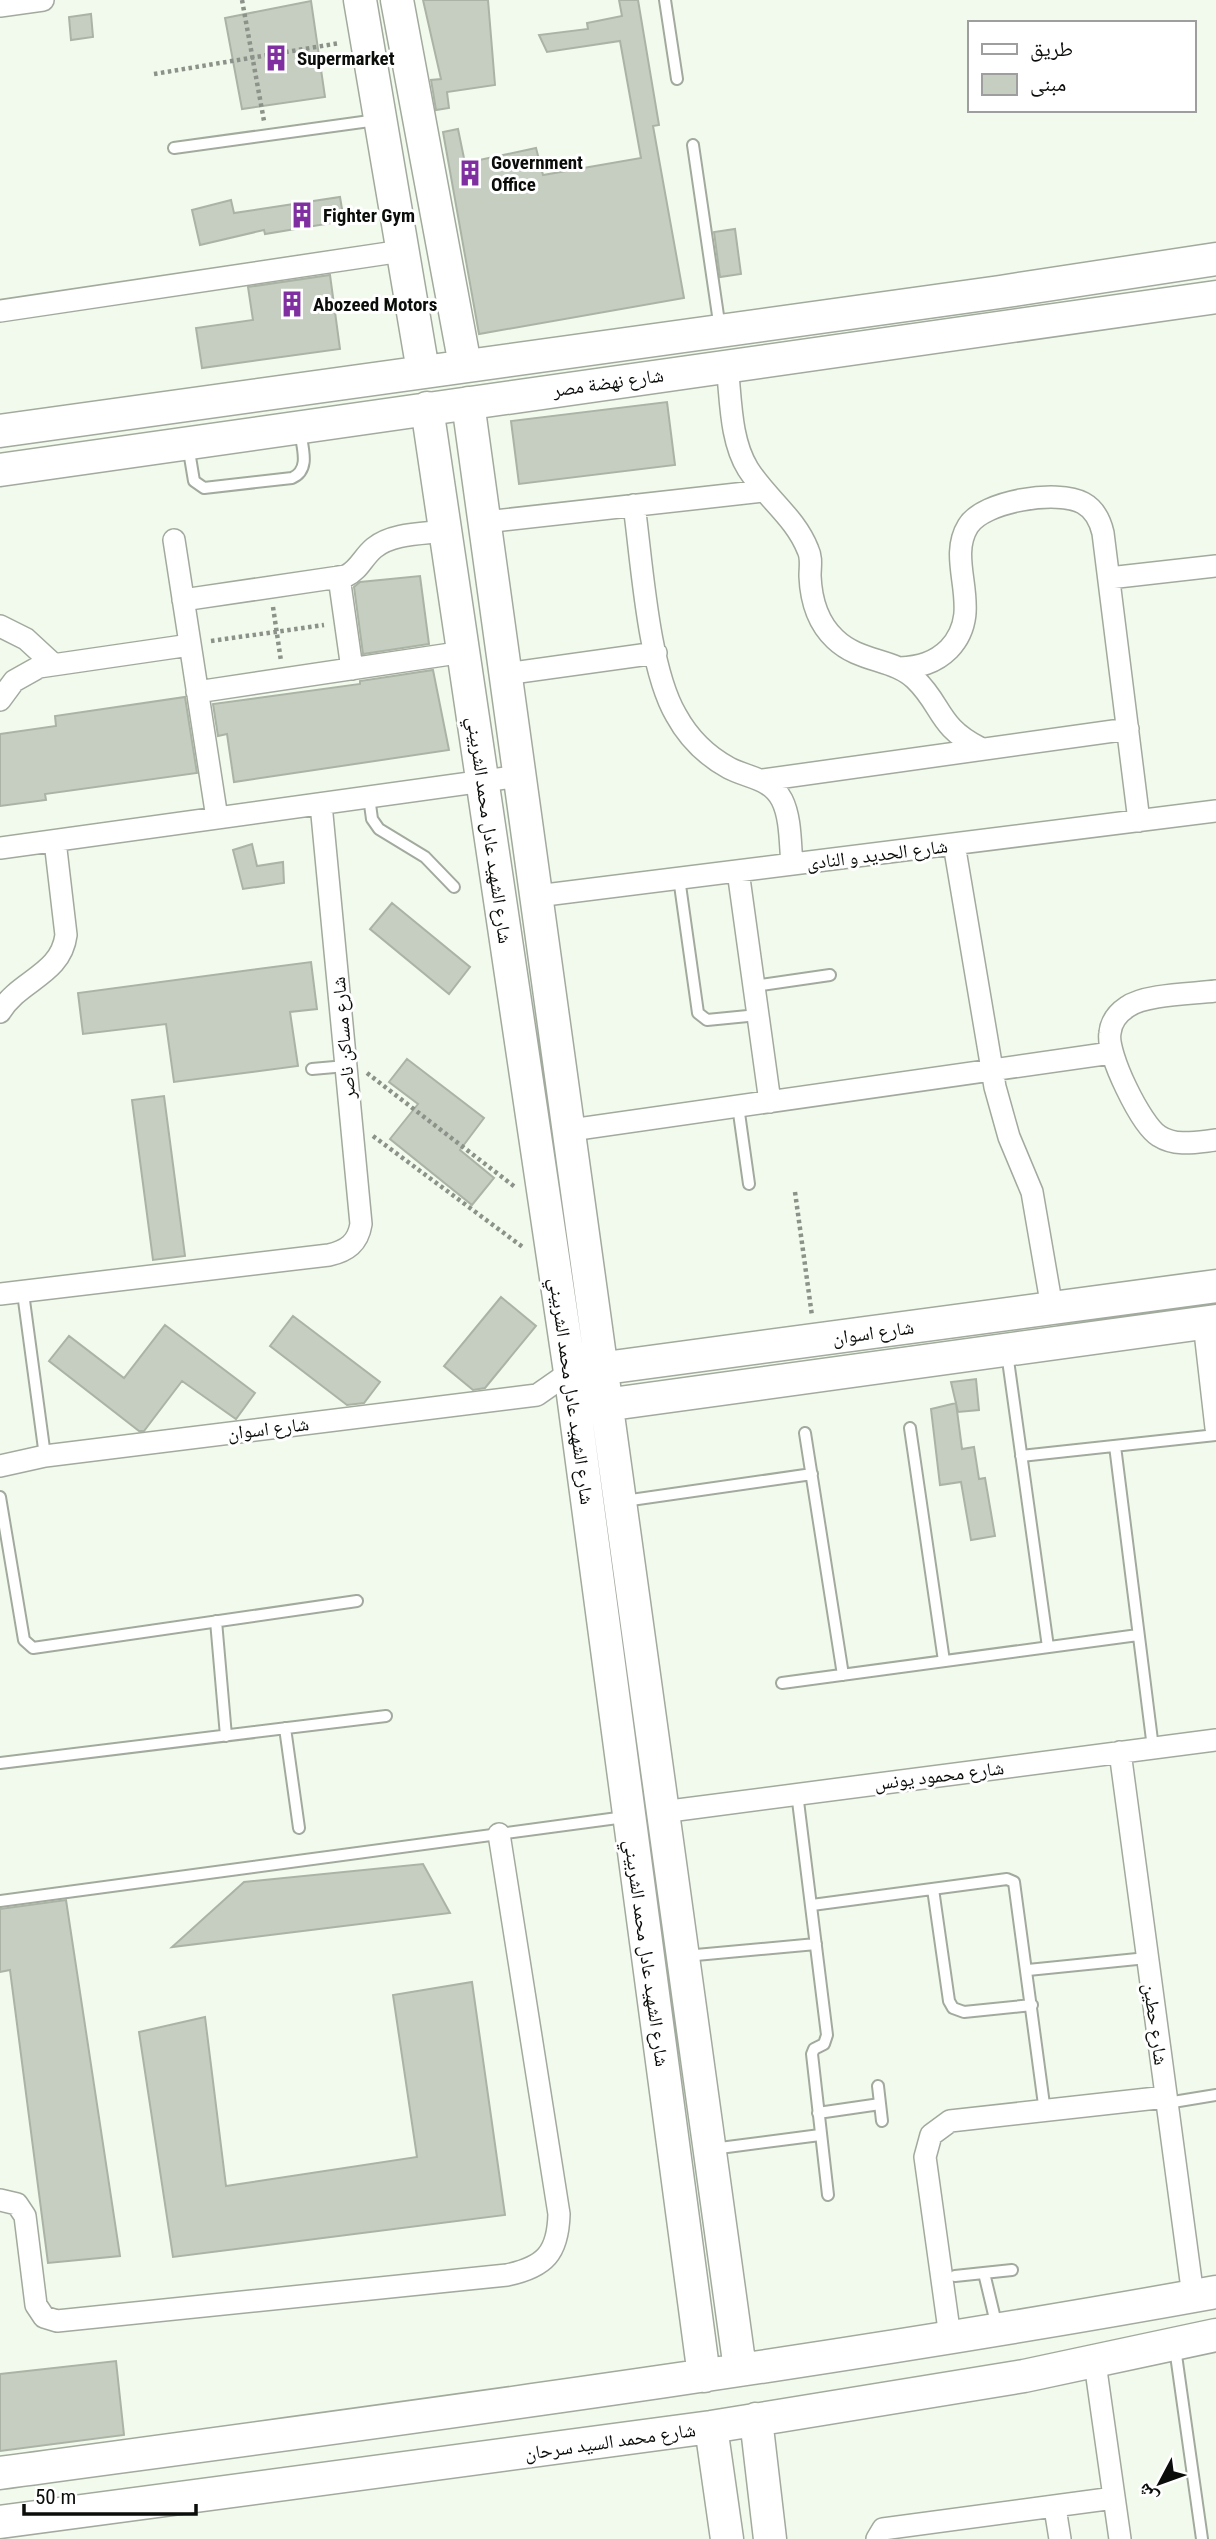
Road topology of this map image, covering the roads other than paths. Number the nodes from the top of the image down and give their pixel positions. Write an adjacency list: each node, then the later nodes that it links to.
1 (43, 0): 5 (street)
2 (360, 0): 7 (street)
3 (397, 0): 19 (street)
4 (665, 0): 6 (lane)
5 (0, 6)
6 (677, 79)
7 (379, 119): 9 (lane); 10 (street)
8 (693, 145): 18 (lane)
9 (174, 148)
10 (402, 251): 15 (street); 21 (street)
11 (1216, 259): 12 (street, شارع نهضة مصر)
12 (1066, 283): 13 (street, شارع نهضة مصر); 16 (street)
13 (1000, 292): 17 (street); 18 (street, شارع نهضة مصر)
14 (1216, 297): 16 (street, شارع نهضة مصر)
15 (0, 311)
16 (1082, 316): 17 (street, شارع نهضة مصر)
17 (1010, 327): 20 (street, شارع نهضة مصر)
18 (720, 330): 19 (street, شارع نهضة مصر)
19 (465, 365): 21 (street, شارع نهضة مصر)
20 (727, 365): 22 (street, شارع نهضة مصر); 28 (street)
21 (423, 370): 25 (street, شارع نهضة مصر)
22 (468, 403): 23 (street, شارع نهضة مصر); 30 (street, شارع الشهيد عادل محمد الشربيني)
23 (428, 408): 24 (street, شارع نهضة مصر); 31 (street, شارع الشهيد عادل محمد الشربيني)
24 (299, 427): 26 (street, شارع نهضة مصر); 26 (lane)
25 (0, 431)
26 (188, 443): 27 (street, شارع نهضة مصر)
27 (0, 470)
28 (764, 491): 29 (street); 42 (street)
29 (634, 505): 30 (street); 40 (street)
30 (485, 523): 44 (street, شارع الشهيد عادل محمد الشربيني)
31 (446, 531): 34 (street); 39 (street, شارع الشهيد عادل محمد الشربيني)
32 (174, 540): 36 (street)
33 (1216, 566): 35 (street)
34 (339, 577): 36 (street); 43 (street)
35 (1109, 578): 42 (street); 47 (street)
36 (183, 600): 38 (street)
37 (0, 626): 41 (street)
38 (190, 645): 41 (street); 45 (street)
39 (464, 652): 43 (street); 51 (street, شارع الشهيد عادل محمد الشربيني)
40 (656, 653): 44 (street); 50 (street)
41 (52, 663): 46 (street)
42 (900, 668): 48 (street)
43 (352, 669): 45 (street)
44 (506, 674): 49 (street, شارع الشهيد عادل محمد الشربيني)
45 (197, 692): 55 (street)
46 (0, 700)
47 (1128, 729): 48 (street); 56 (street)
48 (979, 748): 50 (street)
49 (520, 776): 51 (street); 64 (street, شارع الشهيد عادل محمد الشربيني)
50 (763, 780): 60 (street)
51 (483, 781): 52 (street); 86 (street, شارع الشهيد عادل محمد الشربيني)
52 (369, 797): 53 (street); 63 (lane)
53 (321, 804): 55 (street); 71 (street, شارع مساكن ناصر)
54 (1216, 811): 56 (street, شارع الحديد و النادى)
55 (217, 818): 57 (street)
56 (1139, 821): 58 (street, شارع الحديد و النادى)
57 (55, 841): 59 (street); 68 (street)
58 (954, 844): 60 (street, شارع الحديد و النادى); 73 (street)
59 (0, 848)
60 (792, 864): 61 (street, شارع الحديد و النادى)
61 (738, 871): 62 (street, شارع الحديد و النادى); 66 (street)
62 (679, 878): 64 (street, شارع الحديد و النادى); 69 (lane)
63 (454, 887)
64 (537, 896): 76 (street, شارع الشهيد عادل محمد الشربيني)
65 (830, 975): 66 (lane)
66 (754, 986): 69 (street)
67 (1216, 991): 70 (street)
68 (0, 1012)
69 (758, 1014): 74 (street)
70 (1111, 1052): 73 (street); 77 (street)
71 (345, 1061): 72 (lane); 80 (street, شارع مساكن ناصر)
72 (312, 1069)
73 (991, 1070): 74 (street); 82 (street)
74 (770, 1101): 75 (street)
75 (738, 1106): 76 (street); 78 (lane)
76 (571, 1130): 85 (street, شارع الشهيد عادل محمد الشربيني)
77 (1216, 1140)
78 (749, 1184)
79 (1216, 1286): 82 (street, شارع اسوان)
80 (23, 1293): 81 (street); 95 (lane)
81 (0, 1294)
82 (1052, 1307): 85 (street, شارع اسوان)
83 (1210, 1322): 84 (street, شارع اسوان); 91 (street)
84 (1006, 1350): 88 (street, شارع اسوان); 96 (lane)
85 (604, 1368): 86 (street, شارع اسوان); 88 (street, شارع الشهيد عادل محمد الشربيني)
86 (570, 1372): 87 (street, شارع اسوان); 89 (street, شارع الشهيد عادل محمد الشربيني)
87 (537, 1395): 89 (street, شارع اسوان); 95 (street, شارع اسوان)
88 (609, 1405): 89 (street, شارع اسوان); 100 (street, شارع الشهيد عادل محمد الشربيني)
89 (575, 1409): 117 (street, شارع الشهيد عادل محمد الشربيني)
90 (910, 1428): 105 (lane)
91 (1216, 1428)
92 (806, 1433): 98 (lane)
93 (1216, 1435): 94 (lane)
94 (1115, 1446): 96 (lane); 103 (lane)
95 (45, 1456): 97 (street, شارع اسوان)
96 (1021, 1456): 104 (lane)
97 (0, 1466)
98 (812, 1474): 100 (lane); 106 (lane)
99 (0, 1497): 102 (lane)
100 (621, 1502): 116 (street, شارع الشهيد عادل محمد الشربيني)
101 (357, 1601): 102 (lane)
102 (216, 1621): 110 (lane)
103 (1138, 1635): 104 (lane); 112 (lane)
104 (1048, 1647): 105 (lane)
105 (944, 1661): 106 (lane)
106 (843, 1675): 107 (lane)
107 (782, 1683)
108 (386, 1716): 109 (lane)
109 (285, 1728): 110 (lane); 118 (lane)
110 (226, 1736): 114 (lane)
111 (1216, 1740): 112 (street, شارع محمود يونس)
112 (1153, 1748): 113 (street, شارع محمود يونس)
113 (1120, 1752): 115 (street, شارع محمود يونس); 125 (street, شارع حطين)
114 (0, 1763)
115 (797, 1793): 116 (street, شارع محمود يونس); 122 (lane)
116 (662, 1812): 124 (street, شارع الشهيد عادل محمد الشربيني)
117 (629, 1816): 119 (lane); 149 (street, شارع الشهيد عادل محمد الشربيني)
118 (299, 1828)
119 (499, 1834): 121 (lane); 138 (street)
120 (933, 1889): 122 (lane); 126 (lane); 127 (lane)
121 (0, 1901)
122 (812, 1905): 123 (lane)
123 (816, 1944): 124 (lane); 133 (lane)
124 (683, 1956): 136 (street, شارع الشهيد عادل محمد الشربيني)
125 (1147, 1958): 126 (lane); 130 (street, شارع حطين)
126 (1027, 1970): 127 (lane)
127 (1032, 2005): 132 (lane)
128 (878, 2085): 131 (lane)
129 (1216, 2095): 130 (lane)
130 (1166, 2100): 132 (street); 142 (street, شارع حطين)
131 (880, 2104): 133 (lane); 134 (lane)
132 (1045, 2112): 145 (street)
133 (818, 2113): 135 (lane)
134 (882, 2121)
135 (820, 2134): 136 (lane); 137 (lane)
136 (710, 2150): 148 (street, شارع الشهيد عادل محمد الشربيني)
137 (828, 2194)
138 (0, 2200)
139 (1012, 2270): 140 (lane)
140 (984, 2273): 141 (lane); 143 (lane)
141 (955, 2276)
142 (1205, 2294): 143 (street)
143 (1009, 2328): 145 (street); 150 (street)
144 (1216, 2335): 146 (street, شارع محمد السيد سرحان)
145 (940, 2339): 148 (street); 151 (street)
146 (1175, 2345): 147 (street, شارع محمد السيد سرحان); 165 (lane)
147 (1095, 2363): 150 (street, شارع محمد السيد سرحان); 157 (street)
148 (740, 2369): 149 (street)
149 (704, 2376): 154 (street)
150 (1024, 2376): 151 (street, شارع محمد السيد سرحان)
151 (939, 2391): 152 (street, شارع محمد السيد سرحان)
152 (756, 2419): 153 (street, شارع محمد السيد سرحان); 161 (street)
153 (711, 2427): 156 (street, شارع محمد السيد سرحان); 160 (street)
154 (296, 2433): 155 (street); 156 (street)
155 (0, 2473)
156 (301, 2484): 159 (street, شارع محمد السيد سرحان)
157 (1114, 2498): 158 (street); 164 (street)
158 (1055, 2508): 162 (street); 163 (street)
159 (0, 2522)
160 (727, 2539)
161 (770, 2539)
162 (877, 2539)
163 (1060, 2539)
164 (1120, 2539)
165 (1202, 2539)

